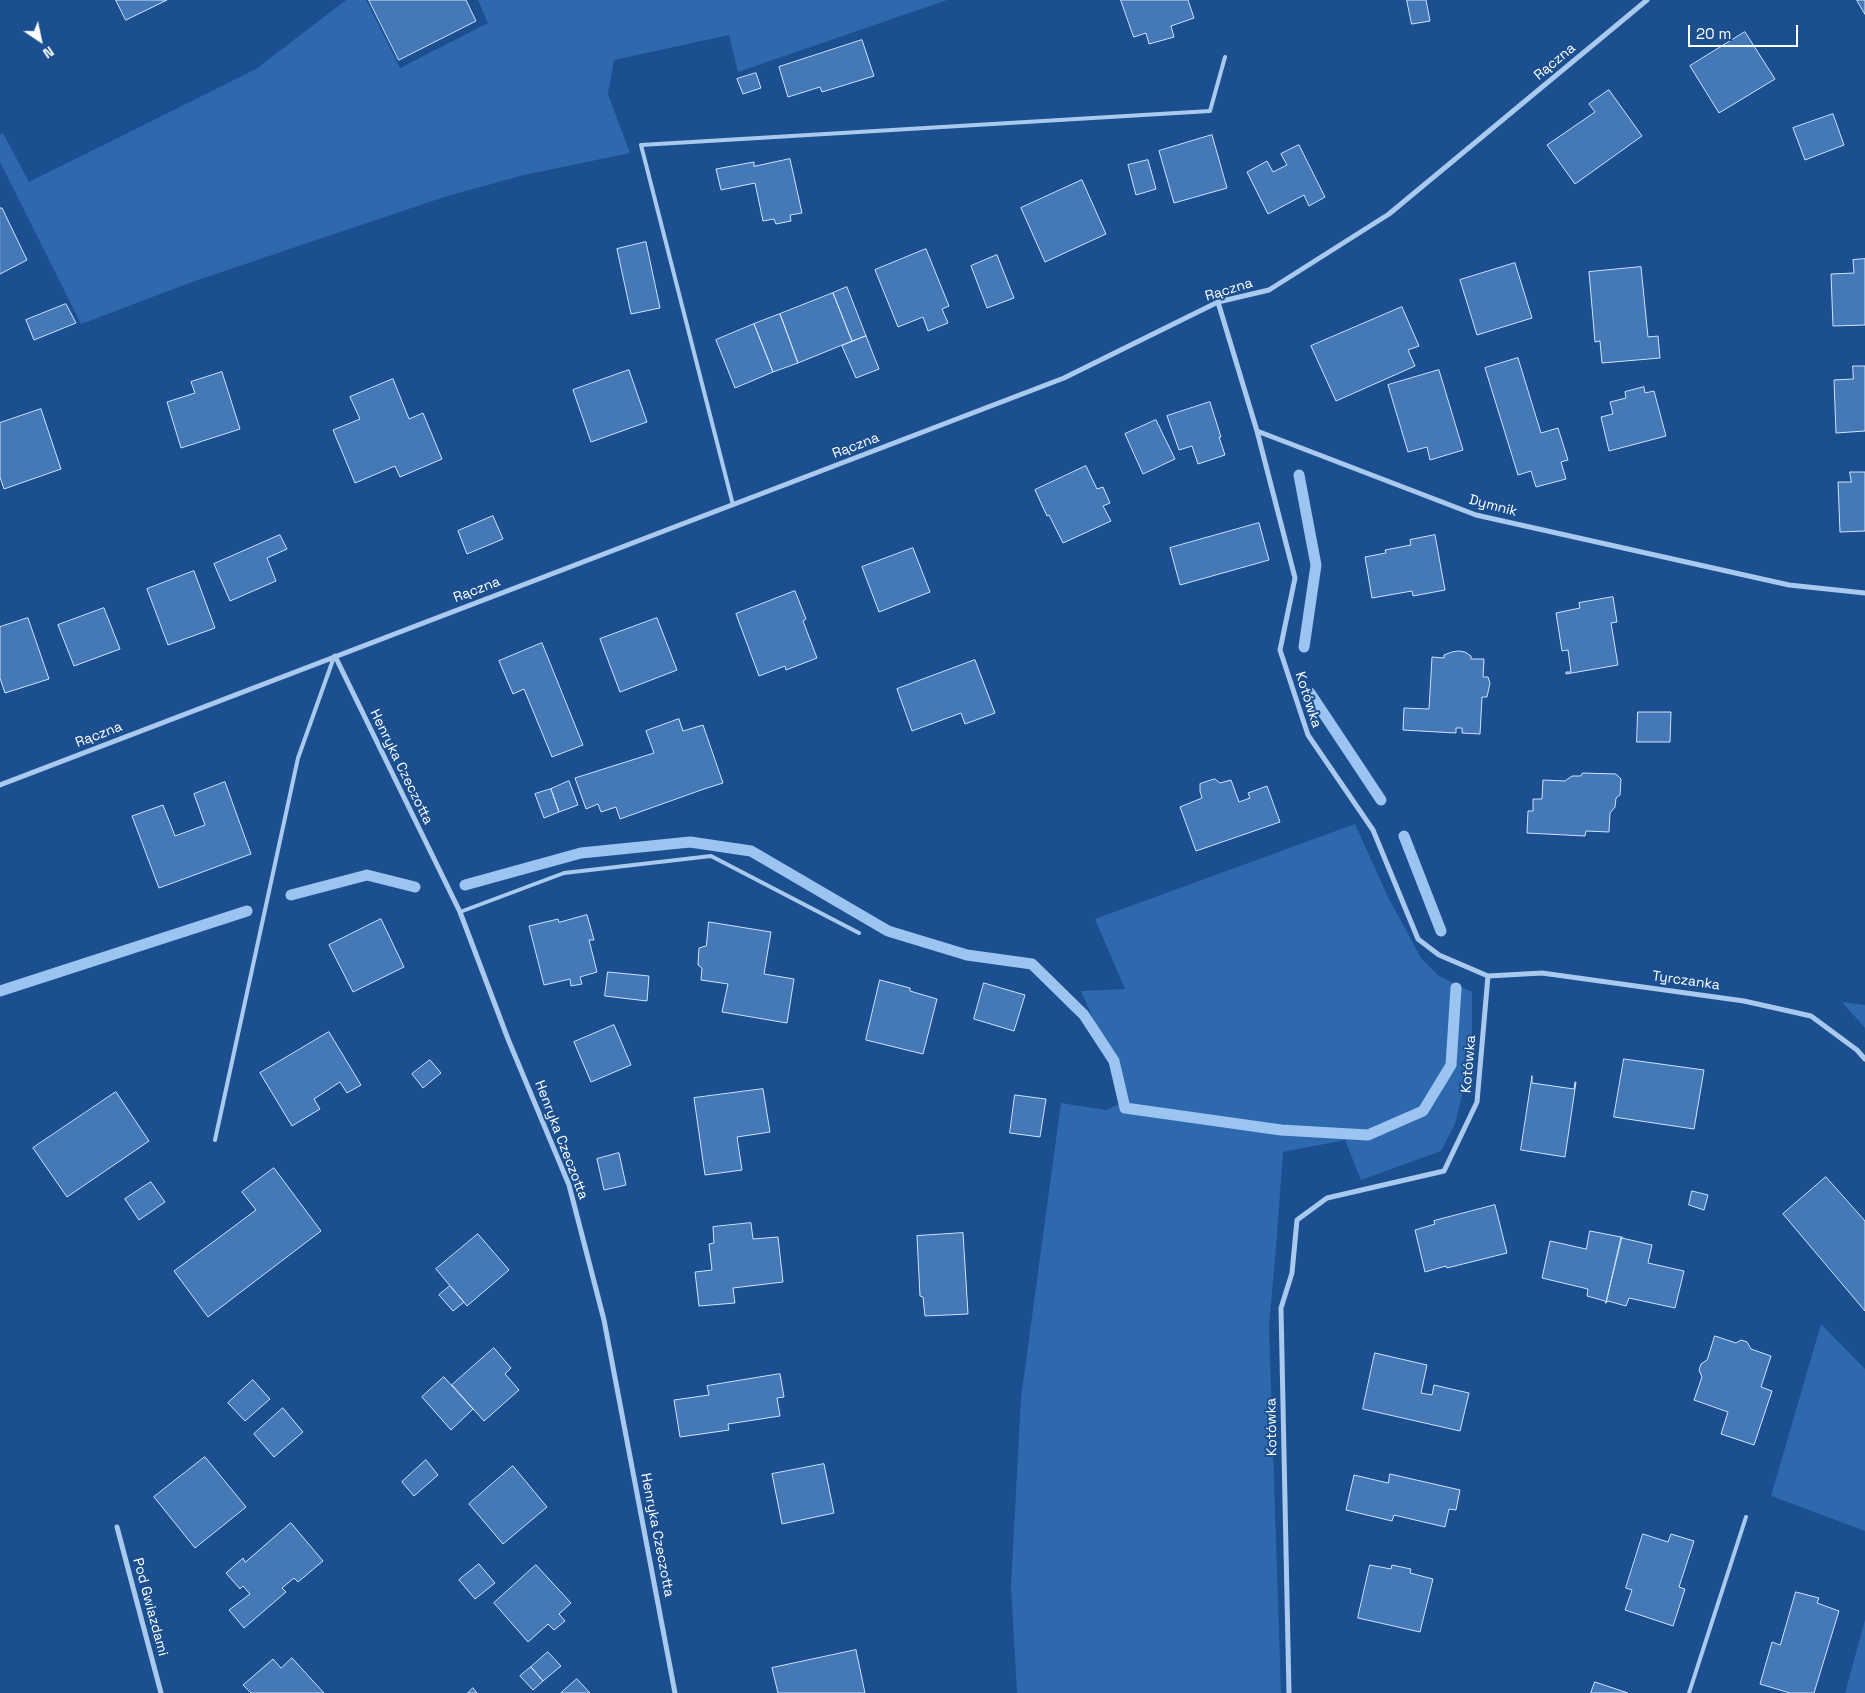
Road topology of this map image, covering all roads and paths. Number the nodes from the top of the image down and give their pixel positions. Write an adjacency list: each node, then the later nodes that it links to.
1 (1647, 0): 3 (street, Rączna)
2 (1225, 57): 5 (lane)
3 (1218, 302): 4 (street); 5 (street, Rączna)
4 (1257, 431): 6 (street, Dymnik); 11 (street, Kotówka)
5 (733, 505): 7 (street, Rączna)
6 (1865, 593)
7 (335, 656): 8 (street, Rączna); 9 (street, Henryka Czeczotta); 13 (lane)
8 (0, 785)
9 (460, 912): 10 (lane); 17 (street, Henryka Czeczotta)
10 (859, 933)
11 (1488, 976): 12 (street, Tyrczanka); 18 (street, Kotówka)
12 (1865, 1059)
13 (215, 1140)
14 (1746, 1517): 19 (lane)
15 (117, 1527): 16 (street, Pod Gwiazdami)
16 (161, 1693)
17 (675, 1693)
18 (1289, 1693)
19 (1689, 1693)

